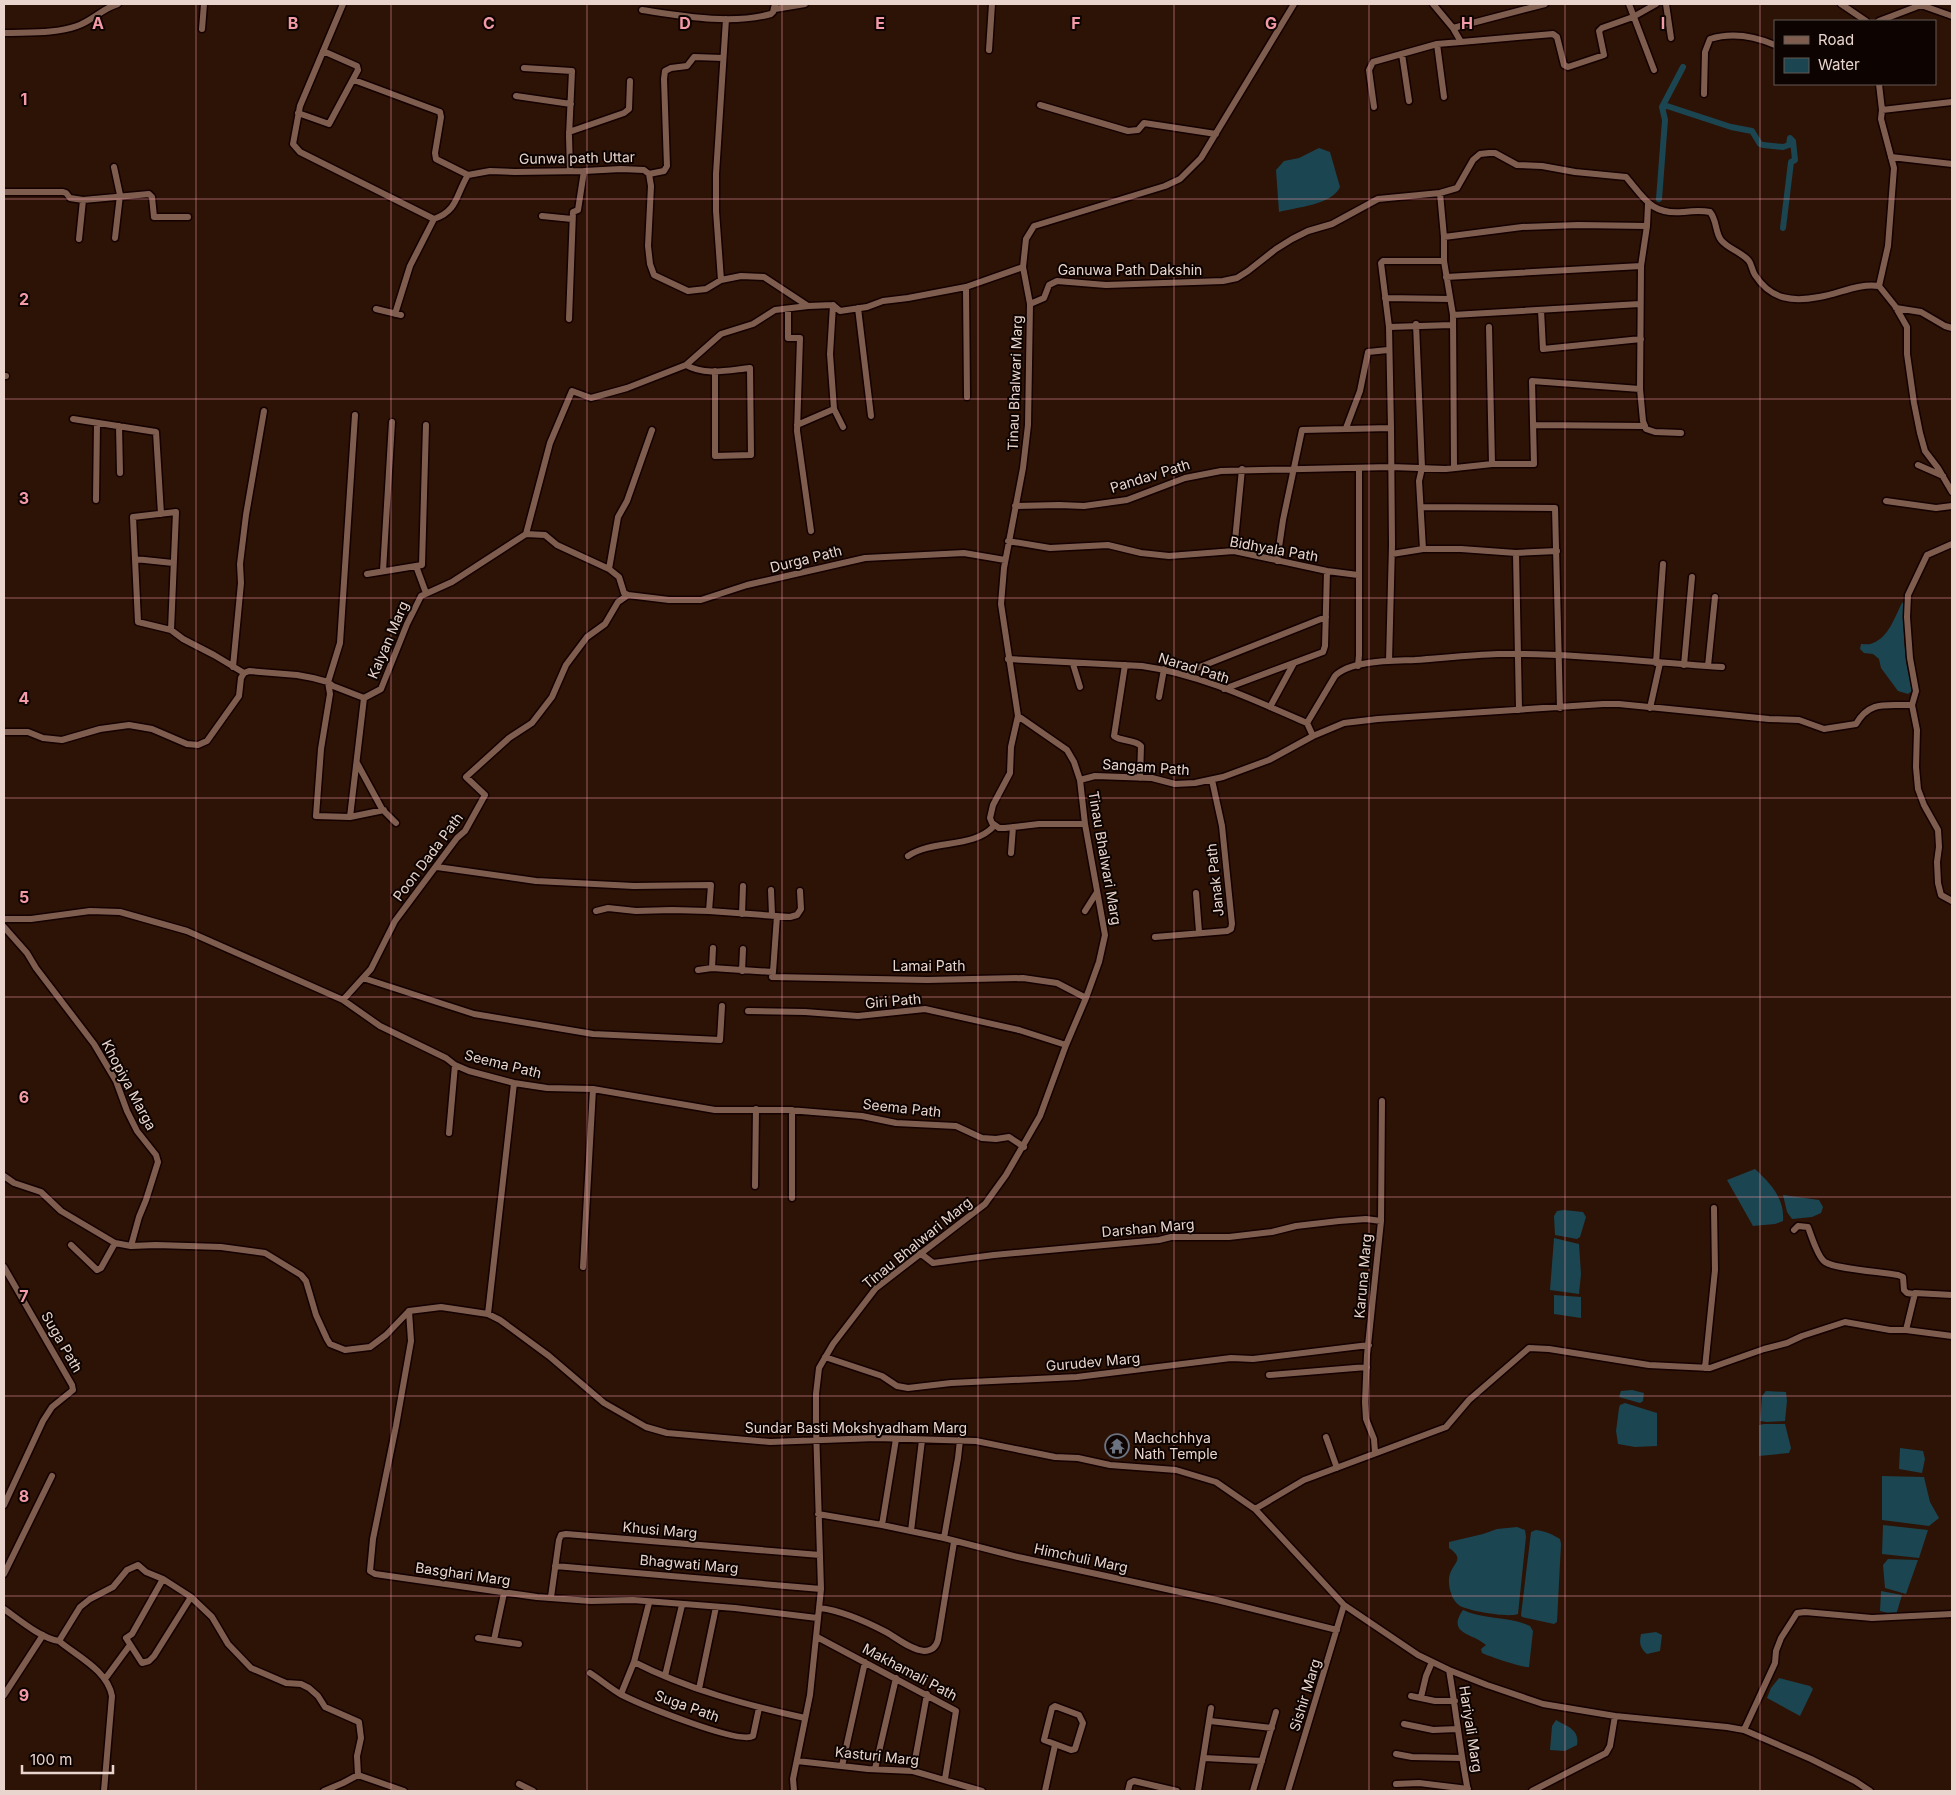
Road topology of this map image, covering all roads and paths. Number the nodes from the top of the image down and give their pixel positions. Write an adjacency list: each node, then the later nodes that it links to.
1 (118, 4): 22 (street)
2 (204, 4): 21 (street)
3 (343, 4): 27 (street)
4 (805, 4): 13 (street)
5 (992, 4): 28 (street)
6 (1294, 4): 47 (street, Tinau Bhalwari Marg)
7 (1433, 4): 20 (street)
8 (1545, 4): 20 (street)
9 (1629, 4): 16 (street)
10 (1656, 4): 16 (street)
11 (1666, 4): 23 (street)
12 (1841, 4): 18 (street)
13 (775, 6): 17 (street)
14 (642, 10): 17 (street)
15 (1952, 16): 19 (street)
16 (1633, 17): 24 (street); 32 (street)
17 (726, 19): 30 (street)
18 (1865, 20)
19 (1882, 20)
20 (1453, 28): 24 (street)
21 (202, 30)
22 (4, 33)
23 (1671, 38)
24 (1461, 42): 25 (street)
25 (1437, 44): 29 (street); 38 (street)
26 (1774, 45): 36 (street)
27 (322, 50): 33 (street); 45 (street)
28 (989, 50)
29 (1402, 54): 39 (street); 43 (street)
30 (723, 58): 53 (street); 72 (street)
31 (524, 68): 41 (street)
32 (1654, 70)
33 (354, 80): 45 (street); 54 (street)
34 (630, 81): 46 (street)
35 (1879, 85): 44 (street)
36 (1704, 94)
37 (516, 96): 41 (street)
38 (1444, 97)
39 (1409, 101)
40 (1952, 102): 44 (street)
41 (570, 104): 46 (street)
42 (1040, 106): 47 (street)
43 (1374, 107)
44 (1882, 110): 48 (street)
45 (298, 113): 62 (street)
46 (569, 132): 51 (street)
47 (1216, 134): 70 (street, Tinau Bhalwari Marg)
48 (1891, 157): 49 (street); 73 (street)
49 (1952, 164)
50 (114, 167): 57 (street)
51 (570, 171): 52 (street, Gunwa path Uttar); 54 (street, Gunwa path Uttar)
52 (584, 171): 53 (street, Gunwa path Uttar); 63 (street)
53 (649, 174): 72 (street, Gunwa path Uttar)
54 (468, 175): 62 (street)
55 (4, 192): 58 (street)
56 (1440, 193): 59 (street, Ganuwa Path Dakshin); 65 (street); 77 (street, Ganuwa Path Dakshin)
57 (120, 195): 58 (street); 61 (street); 66 (street)
58 (83, 200): 67 (street)
59 (1648, 204): 64 (street); 73 (street)
60 (542, 216): 63 (street)
61 (188, 217)
62 (434, 219): 83 (street)
63 (572, 219): 87 (street)
64 (1647, 226): 65 (street); 69 (street)
65 (1444, 237): 68 (street)
66 (115, 238)
67 (79, 239)
68 (1444, 261): 71 (street); 75 (street)
69 (1641, 266): 71 (street); 78 (street)
70 (1023, 267): 74 (street); 77 (street, Tinau Bhalwari Marg)
71 (1446, 277): 76 (street)
72 (721, 280): 80 (street, Gunwa path Uttar)
73 (1879, 286): 82 (street)
74 (966, 287): 81 (street); 98 (street)
75 (1385, 298): 76 (street); 90 (street)
76 (1450, 299): 86 (street)
77 (1030, 304): 129 (street, Tinau Bhalwari Marg)
78 (1640, 304): 85 (street); 93 (street)
79 (833, 305): 80 (street); 81 (street); 99 (street)
80 (808, 306): 84 (street)
81 (858, 308): 102 (street)
82 (1896, 308): 92 (street); 125 (street)
83 (376, 309)
84 (788, 309): 95 (street); 109 (street)
85 (1541, 310): 86 (street); 93 (street)
86 (1453, 315): 89 (street)
87 (569, 318)
88 (1416, 324): 89 (street); 90 (street); 120 (street)
89 (1452, 325): 121 (street)
90 (1389, 327): 94 (street)
91 (1489, 327): 116 (street)
92 (1952, 328)
93 (1640, 339): 97 (street)
94 (1388, 350): 112 (street); 113 (street)
95 (686, 365): 96 (street); 134 (street)
96 (715, 372): 96 (street)
97 (1640, 389): 107 (street); 110 (street)
98 (967, 396)
99 (834, 409): 109 (street); 111 (street)
100 (264, 410): 170 (street)
101 (355, 416): 175 (street)
102 (871, 416)
103 (74, 419): 105 (street)
104 (392, 422): 149 (street)
105 (97, 423): 108 (street); 127 (street)
106 (426, 425): 147 (street)
107 (1533, 425): 110 (street); 116 (street, Pandav Path)
108 (119, 426): 124 (street); 132 (street)
109 (797, 426): 133 (street)
110 (1645, 426): 115 (street)
111 (843, 427)
112 (1346, 428): 113 (street); 123 (street)
113 (1391, 428): 118 (street)
114 (652, 430): 148 (street)
115 (1681, 433)
116 (1492, 464): 121 (street, Pandav Path)
117 (1918, 465): 125 (street)
118 (1391, 467): 119 (street, Pandav Path); 120 (street, Pandav Path); 141 (street)
119 (1359, 468): 123 (street, Pandav Path); 152 (street)
120 (1422, 468): 121 (street, Pandav Path); 131 (street)
121 (1454, 468)
122 (1242, 470): 123 (street, Pandav Path); 129 (street, Pandav Path); 138 (street)
123 (1293, 470): 144 (street)
124 (120, 473)
125 (1943, 476): 126 (street)
126 (1952, 492)
127 (96, 500)
128 (1886, 501): 130 (street)
129 (1015, 506): 135 (street, Tinau Bhalwari Marg)
130 (1952, 506)
131 (1421, 507): 137 (street); 139 (street)
132 (161, 514): 142 (street); 145 (street)
133 (811, 531)
134 (526, 534): 148 (street); 154 (street, Kalyan Marg)
135 (1008, 541): 138 (street, Bidhyala Path); 143 (street, Tinau Bhalwari Marg)
136 (1952, 544): 180 (street)
137 (1423, 549): 140 (street); 141 (street)
138 (1234, 551): 144 (street, Bidhyala Path)
139 (1557, 551): 140 (street); 160 (street)
140 (1516, 553): 159 (street)
141 (1392, 554): 162 (street)
142 (136, 559): 145 (street); 158 (street)
143 (1005, 560): 155 (street, Durga Path); 161 (street, Tinau Bhalwari Marg)
144 (1278, 561): 150 (street, Bidhyala Path)
145 (174, 562): 158 (street)
146 (1663, 564): 164 (street)
147 (416, 566): 149 (street); 154 (street)
148 (609, 569): 155 (street)
149 (383, 571): 151 (street)
150 (1327, 571): 152 (street, Bidhyala Path); 157 (street)
151 (367, 574)
152 (1358, 575): 168 (street)
153 (1692, 577): 167 (street)
154 (426, 593): 179 (street, Kalyan Marg)
155 (628, 594): 201 (street, Poon Dada Path)
156 (1715, 597): 169 (street)
157 (1326, 617): 163 (street); 174 (street)
158 (171, 630): 170 (street)
159 (1519, 654): 160 (street); 162 (street); 184 (street)
160 (1559, 656): 164 (street); 182 (street)
161 (1008, 659): 165 (street, Narad Path); 185 (street, Tinau Bhalwari Marg)
162 (1389, 661): 168 (street)
163 (1294, 663): 177 (street); 181 (street)
164 (1658, 663): 167 (street); 183 (street)
165 (1073, 664): 166 (street, Narad Path); 176 (street)
166 (1125, 665): 172 (street, Narad Path); 190 (street)
167 (1684, 665): 169 (street)
168 (1358, 666): 186 (street)
169 (1708, 666): 171 (street)
170 (233, 667): 173 (street)
171 (1722, 667)
172 (1164, 669): 174 (street, Narad Path); 178 (street)
173 (244, 673): 175 (street); 187 (street)
174 (1182, 674): 177 (street, Narad Path)
175 (328, 682): 179 (street); 194 (street)
176 (1080, 687)
177 (1224, 689): 181 (street, Narad Path)
178 (1159, 697)
179 (364, 698): 189 (street)
180 (1912, 705): 183 (street, Sangam Path); 207 (street)
181 (1270, 707): 186 (street, Narad Path)
182 (1560, 708): 183 (street, Sangam Path); 184 (street, Sangam Path)
183 (1650, 708)
184 (1519, 710): 188 (street, Sangam Path)
185 (1018, 716): 191 (street, Tinau Bhalwari Marg); 197 (street)
186 (1306, 723): 188 (street)
187 (4, 732)
188 (1314, 736): 192 (street, Sangam Path)
189 (357, 763): 193 (street); 194 (street)
190 (1140, 778): 191 (street, Sangam Path); 192 (street, Sangam Path)
191 (1080, 780): 196 (street, Tinau Bhalwari Marg)
192 (1212, 780): 215 (street, Janak Path)
193 (384, 810): 194 (street); 195 (street)
194 (350, 817)
195 (396, 822)
196 (1085, 824): 198 (street); 205 (street, Tinau Bhalwari Marg)
197 (994, 826): 198 (street); 200 (street)
198 (1013, 828): 199 (street)
199 (1012, 853)
200 (908, 856)
201 (437, 867): 210 (street); 223 (street, Poon Dada Path)
202 (743, 886): 211 (street)
203 (771, 890): 212 (street)
204 (800, 891): 212 (street)
205 (1096, 892): 209 (street); 224 (street, Tinau Bhalwari Marg)
206 (1196, 893): 215 (street)
207 (1952, 901)
208 (596, 911): 210 (street)
209 (1085, 911)
210 (709, 912): 211 (street)
211 (742, 914): 212 (street)
212 (774, 916): 222 (street)
213 (4, 919): 225 (street, Seema Path)
214 (4, 927): 245 (street, Khopiya Marga)
215 (1199, 932): 216 (street, Janak Path)
216 (1155, 937)
217 (713, 948): 219 (street)
218 (743, 949): 221 (street)
219 (712, 968): 220 (street); 221 (street)
220 (698, 970)
221 (742, 971): 222 (street)
222 (773, 972): 224 (street, Lamai Path)
223 (363, 978): 225 (street, Poon Dada Path); 226 (street)
224 (1086, 998): 228 (street, Tinau Bhalwari Marg)
225 (343, 1000): 229 (street, Seema Path)
226 (722, 1006)
227 (748, 1011): 228 (street, Giri Path)
228 (1066, 1045): 236 (street, Tinau Bhalwari Marg)
229 (455, 1065): 230 (street, Seema Path); 235 (street)
230 (514, 1082): 231 (street, Seema Path); 252 (street)
231 (593, 1089): 233 (street, Seema Path); 248 (street)
232 (1382, 1101): 241 (street, Karuna Marg)
233 (756, 1109): 234 (street, Seema Path); 238 (street)
234 (792, 1110): 236 (street, Seema Path); 239 (street)
235 (449, 1133)
236 (1024, 1147): 246 (street, Tinau Bhalwari Marg)
237 (4, 1176): 243 (street)
238 (755, 1186)
239 (792, 1198)
240 (1714, 1208): 258 (street)
241 (1381, 1221): 246 (street, Darshan Marg); 255 (street, Karuna Marg)
242 (1794, 1230): 249 (street)
243 (115, 1243): 244 (street); 245 (street)
244 (72, 1245)
245 (131, 1246): 251 (street)
246 (920, 1253): 256 (street, Tinau Bhalwari Marg)
247 (4, 1266): 268 (street, Suga Path)
248 (583, 1267)
249 (1914, 1294): 250 (street); 253 (street)
250 (1952, 1295)
251 (410, 1311): 252 (street, Sundar Basti Mokshyadham Marg); 280 (street, Basghari Marg)
252 (488, 1314): 264 (street, Sundar Basti Mokshyadham Marg)
253 (1906, 1330): 254 (street); 258 (street)
254 (1952, 1336)
255 (1369, 1345): 256 (street, Gurudev Marg); 257 (street, Karuna Marg)
256 (825, 1357): 264 (street, Tinau Bhalwari Marg)
257 (1367, 1366): 259 (street); 265 (street, Karuna Marg)
258 (1705, 1368): 265 (street)
259 (1269, 1375)
260 (1326, 1437): 266 (street)
261 (896, 1439): 262 (street, Sundar Basti Mokshyadham Marg); 264 (street, Sundar Basti Mokshyadham Marg); 271 (street)
262 (922, 1440): 263 (street, Sundar Basti Mokshyadham Marg); 272 (street)
263 (960, 1440): 269 (street, Sundar Basti Mokshyadham Marg); 273 (street)
264 (816, 1442): 270 (street, Tinau Bhalwari Marg)
265 (1375, 1452): 266 (street)
266 (1337, 1468): 269 (street)
267 (52, 1476): 277 (street)
268 (4, 1504)
269 (1256, 1509): 285 (street, Sundar Basti Mokshyadham Marg)
270 (818, 1514): 271 (street, Himchuli Marg); 275 (street, Tinau Bhalwari Marg)
271 (882, 1524): 272 (street, Himchuli Marg)
272 (911, 1531): 273 (street, Himchuli Marg)
273 (944, 1538): 274 (street, Himchuli Marg)
274 (954, 1542): 287 (street); 291 (street, Himchuli Marg)
275 (820, 1555): 276 (street, Khusi Marg); 279 (street, Tinau Bhalwari Marg)
276 (555, 1566): 279 (street, Bhagwati Marg); 282 (street, Khusi Marg)
277 (4, 1574)
278 (163, 1579): 281 (street); 296 (street); 298 (street)
279 (821, 1589): 287 (street, Tinau Bhalwari Marg)
280 (504, 1593): 282 (street, Basghari Marg); 295 (street)
281 (191, 1597): 298 (street); 333 (street)
282 (550, 1597): 283 (street, Basghari Marg)
283 (649, 1602): 284 (street, Basghari Marg); 299 (street)
284 (682, 1605): 286 (street, Basghari Marg); 304 (street)
285 (1344, 1605): 291 (street, Sishir Marg); 301 (street, Sundar Basti Mokshyadham Marg)
286 (716, 1607): 290 (street, Basghari Marg); 307 (street)
287 (820, 1608): 290 (street, Tinau Bhalwari Marg)
288 (4, 1609): 292 (street)
289 (1952, 1614): 323 (street)
290 (817, 1618): 293 (street, Tinau Bhalwari Marg)
291 (1337, 1630): 352 (street, Sishir Marg)
292 (44, 1635): 296 (street); 310 (street)
293 (816, 1637): 300 (street, Makhamali Path); 318 (street, Tinau Bhalwari Marg)
294 (478, 1638): 295 (street)
295 (494, 1640): 297 (street)
296 (59, 1641): 305 (street)
297 (519, 1644)
298 (130, 1645): 305 (street)
299 (634, 1662): 304 (street); 308 (street)
300 (865, 1662): 306 (street, Makhamali Path); 330 (street)
301 (1432, 1662): 302 (street, Sundar Basti Mokshyadham Marg); 312 (street)
302 (1449, 1670): 313 (street, Hariyali Marg); 317 (street, Sundar Basti Mokshyadham Marg)
303 (590, 1673): 308 (street, Suga Path)
304 (665, 1676): 307 (street)
305 (106, 1678): 341 (street)
306 (896, 1678): 309 (street, Makhamali Path); 331 (street)
307 (699, 1689): 314 (street)
308 (621, 1694): 314 (street, Suga Path)
309 (927, 1694): 332 (street); 334 (street, Makhamali Path)
310 (4, 1695)
311 (1411, 1696): 312 (street)
312 (1421, 1698): 313 (street)
313 (1455, 1701): 322 (street, Hariyali Marg)
314 (759, 1708): 318 (street)
315 (1211, 1708): 319 (street)
316 (1276, 1712): 321 (street)
317 (1616, 1716): 323 (street, Sundar Basti Mokshyadham Marg); 340 (street)
318 (805, 1718): 328 (street, Tinau Bhalwari Marg)
319 (1210, 1721): 321 (street); 326 (street)
320 (1404, 1724): 322 (street)
321 (1272, 1728): 329 (street)
322 (1458, 1729): 327 (street, Hariyali Marg)
323 (1744, 1730): 353 (street, Sundar Basti Mokshyadham Marg)
324 (1055, 1745): 324 (street); 347 (street)
325 (1396, 1754): 327 (street)
326 (1204, 1758): 329 (street); 350 (street)
327 (1462, 1758): 339 (street, Hariyali Marg)
328 (797, 1761): 330 (street, Kasturi Marg); 345 (street, Tinau Bhalwari Marg)
329 (1262, 1761): 351 (street)
330 (842, 1766): 331 (street, Kasturi Marg)
331 (875, 1770): 332 (street, Kasturi Marg)
332 (913, 1771): 334 (street, Kasturi Marg)
333 (358, 1774): 342 (street); 343 (street)
334 (945, 1779): 346 (street, Kasturi Marg)
335 (519, 1784): 344 (street)
336 (1396, 1784): 337 (street)
337 (1404, 1788): 338 (street)
338 (1434, 1788): 339 (street)
339 (1468, 1790)
340 (1536, 1790)
341 (104, 1791)
342 (324, 1791)
343 (404, 1791)
344 (533, 1791)
345 (794, 1791)
346 (982, 1791)
347 (1045, 1791)
348 (1128, 1791): 349 (street)
349 (1177, 1791)
350 (1198, 1791)
351 (1253, 1791)
352 (1288, 1791)
353 (1870, 1791)

